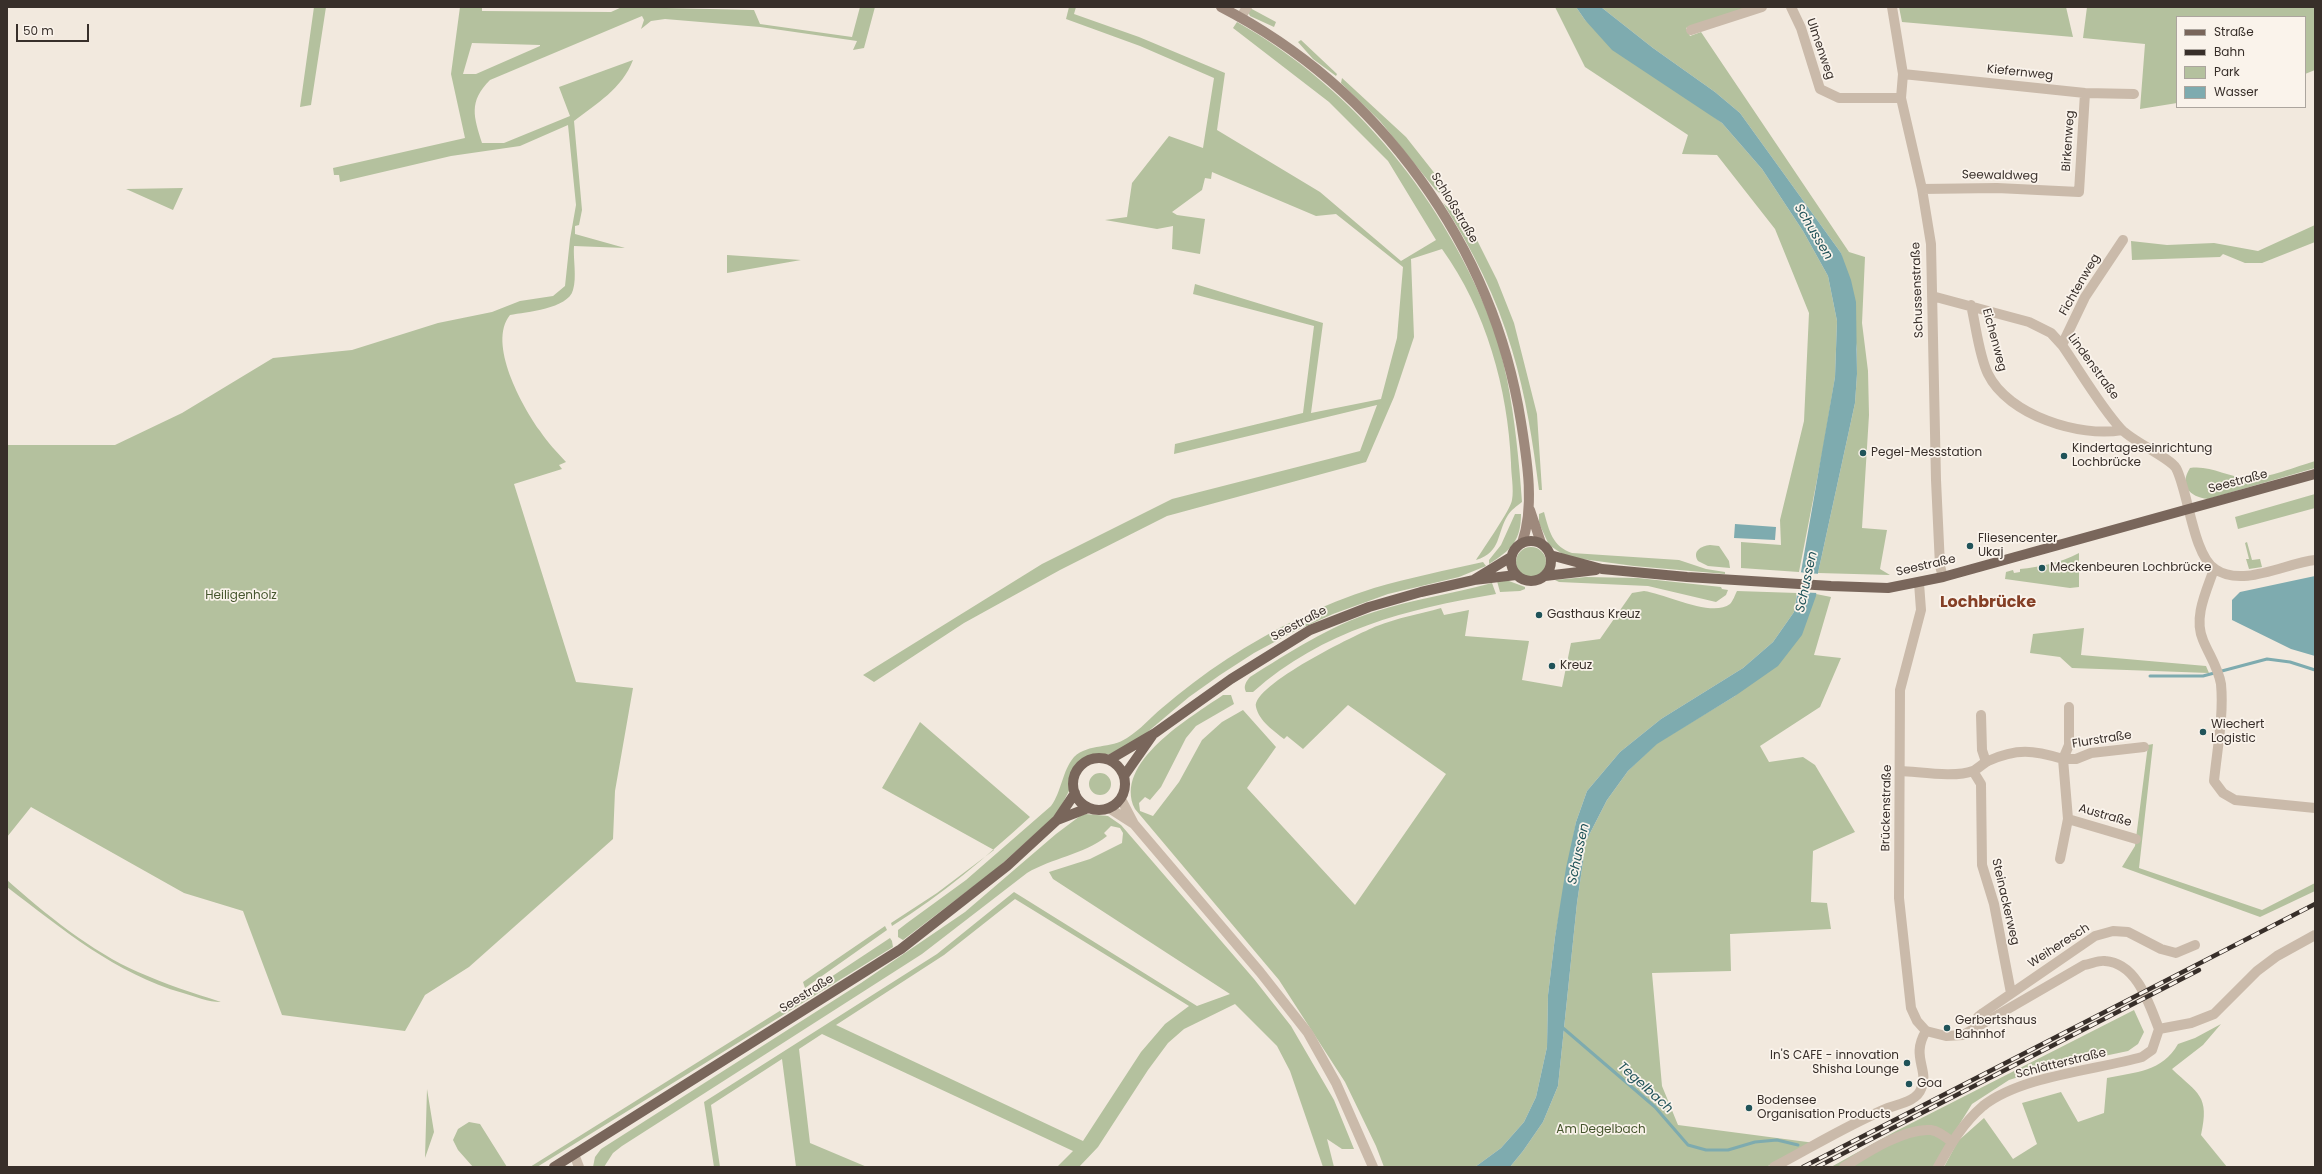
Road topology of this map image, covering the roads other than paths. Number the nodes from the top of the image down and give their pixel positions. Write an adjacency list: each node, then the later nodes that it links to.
1 (1221, 7): 6 (main road, Schloßstraße)
2 (1247, 7): 6 (street)
3 (1762, 7): 7 (street)
4 (1791, 7): 11 (street, Ulmenweg)
5 (1892, 7): 8 (street, Schussenstraße)
6 (1241, 17): 20 (main road, Schloßstraße)
7 (1691, 30)
8 (1903, 74): 9 (street, Kiefernweg); 11 (street, Schussenstraße)
9 (2085, 93): 10 (street, Kiefernweg); 13 (street, Birkenweg)
10 (2134, 94)
11 (1901, 98): 12 (street, Schussenstraße)
12 (1922, 189): 13 (street, Seewaldweg); 15 (street, Schussenstraße)
13 (2079, 192)
14 (2123, 240): 17 (street, Fichtenweg)
15 (1932, 296): 16 (street, Lindenstraße); 31 (street, Schussenstraße)
16 (1972, 305): 17 (street, Lindenstraße); 18 (street, Eichenweg)
17 (2062, 345): 18 (street, Lindenstraße)
18 (2122, 430): 21 (street, Lindenstraße)
19 (2315, 474): 21 (main road, Seestraße)
20 (1529, 506): 22 (main road, Schloßstraße); 23 (main road, Schloßstraße)
21 (2188, 509): 28 (street, Lindenstraße); 31 (main road, Seestraße)
22 (1522, 543): 23 (main road); 25 (main road)
23 (1541, 543): 24 (main road)
24 (1550, 555): 27 (main road, Seestraße); 30 (main road)
25 (1511, 557): 29 (main road); 32 (main road, Seestraße)
26 (2315, 560): 28 (street)
27 (1602, 569): 30 (main road, Seestraße); 33 (main road, Seestraße)
28 (2214, 569): 48 (street)
29 (1516, 574): 30 (main road); 32 (main road, Seestraße)
30 (1545, 576)
31 (1943, 577): 33 (main road, Seestraße)
32 (1474, 580): 36 (main road, Seestraße)
33 (1919, 583): 42 (street, Brückenstraße)
34 (2069, 707): 38 (street)
35 (1981, 715): 40 (street)
36 (1155, 733): 39 (main road, Seestraße); 43 (main road, Seestraße)
37 (2144, 747): 38 (street, Flurstraße)
38 (2063, 759): 40 (street); 49 (street)
39 (1109, 760): 43 (main road); 44 (main road, Seestraße)
40 (1986, 762): 41 (street)
41 (1973, 771): 42 (street); 56 (street, Steinackerweg)
42 (1901, 772): 59 (street, Brückenstraße)
43 (1124, 776): 45 (main road)
44 (1075, 793): 46 (main road); 50 (main road, Seestraße)
45 (1121, 799): 47 (main road); 51 (street)
46 (1088, 808): 47 (main road, Seestraße); 50 (main road, Seestraße)
47 (1109, 808): 51 (street)
48 (2315, 808)
49 (2068, 819): 52 (street, Austraße); 53 (street)
50 (1058, 820): 61 (main road, Seestraße)
51 (1134, 824): 64 (street)
52 (2136, 839)
53 (2060, 859)
54 (2315, 935): 58 (street)
55 (2195, 945): 56 (street, Weiheresch)
56 (2011, 993): 57 (street, Weiheresch)
57 (1978, 1028): 58 (street); 59 (street)
58 (2159, 1029): 60 (street, Schlätterstraße)
59 (1926, 1031): 65 (street)
60 (1952, 1142): 66 (street); 67 (street, Schlätterstraße)
61 (574, 1154): 62 (main road, Seestraße); 63 (street)
62 (554, 1167)
63 (579, 1167)
64 (1373, 1167)
65 (1774, 1167)
66 (1844, 1167)
67 (1938, 1167)

